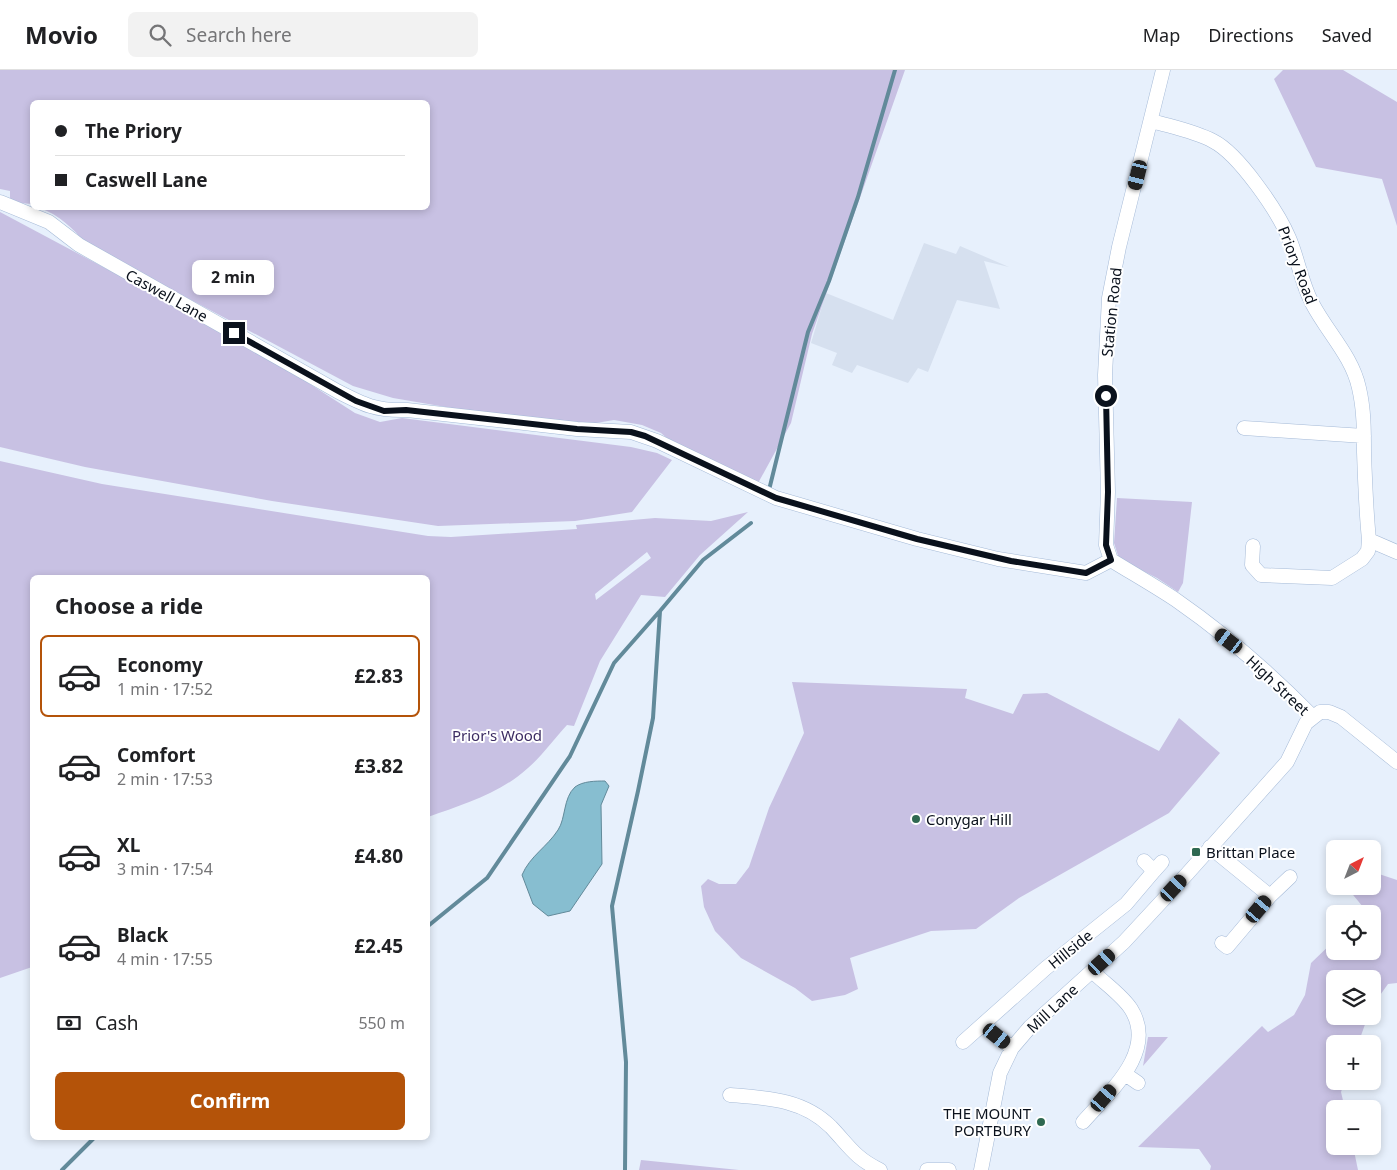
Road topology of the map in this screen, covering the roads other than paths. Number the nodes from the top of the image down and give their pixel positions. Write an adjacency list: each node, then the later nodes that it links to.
1 (1163, 70): 2 (street, Station Road)
2 (1152, 121): 5 (street, Priory Road); 9 (street, Station Road)
3 (0, 202): 9 (street, Caswell Lane)
4 (1244, 428): 5 (street)
5 (1364, 436): 6 (street, Priory Road)
6 (1369, 540): 7 (street); 8 (street)
7 (1253, 546)
8 (1397, 552)
9 (1111, 560): 10 (street, High Street)
10 (1313, 717): 11 (street, High Street); 12 (street, Mill Lane)
11 (1397, 762)
12 (1210, 847): 15 (street); 17 (street, Mill Lane)
13 (1153, 865): 18 (street, Hillside)
14 (1290, 877): 15 (street)
15 (1270, 896): 16 (street)
16 (1222, 943)
17 (1092, 971): 20 (street, Mill Lane); 21 (street)
18 (983, 1024): 19 (street, Hillside); 20 (street)
19 (963, 1042)
20 (1012, 1048): 28 (street, Mill Lane)
21 (1125, 1074): 22 (street); 24 (street)
22 (1138, 1084)
23 (730, 1095): 25 (street)
24 (1083, 1122)
25 (880, 1170)
26 (927, 1170): 27 (street)
27 (949, 1170)
28 (981, 1170)

